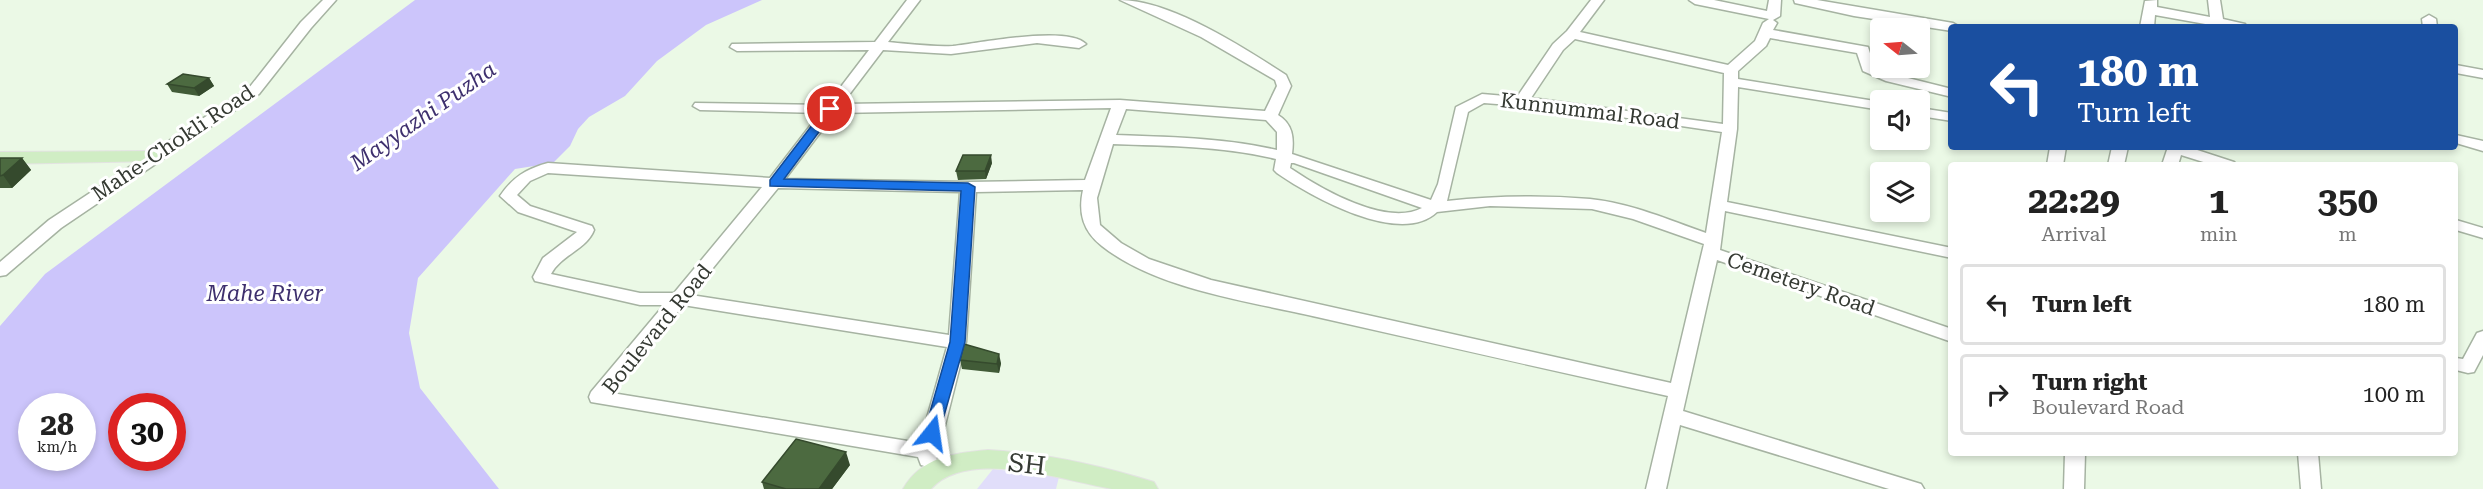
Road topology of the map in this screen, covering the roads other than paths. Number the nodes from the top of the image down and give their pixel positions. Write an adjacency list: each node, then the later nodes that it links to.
1 (330, 0): 39 (street, Mahe-Chokli Road)
2 (914, 0): 21 (street, Boulevard Road)
3 (1126, 0): 11 (street)
4 (1169, 0): 11 (street)
5 (1598, 0): 17 (street)
6 (1695, 0): 12 (street)
7 (1775, 0): 12 (street)
8 (1800, 0): 16 (street)
9 (2214, 0): 13 (street)
10 (2150, 5): 13 (street); 14 (street)
11 (1153, 9): 32 (street)
12 (1773, 16): 18 (street)
13 (2217, 22): 15 (street)
14 (2147, 24)
15 (2226, 24)
16 (1948, 26)
17 (1572, 33): 24 (street); 26 (street)
18 (1765, 33): 24 (street); 25 (street)
19 (1079, 44): 21 (street)
20 (737, 46): 21 (street)
21 (878, 46): 30 (street, Boulevard Road)
22 (2458, 69): 23 (street)
23 (2483, 74)
24 (1731, 76): 28 (street); 34 (street)
25 (1948, 92)
26 (1521, 102): 34 (street, Kunnummal Road); 47 (street, Kunnummal Road)
27 (1120, 104): 30 (street); 32 (street); 35 (street)
28 (1870, 104)
29 (700, 106): 30 (street)
30 (830, 109): 43 (street, Boulevard Road)
31 (1930, 114): 33 (street)
32 (1270, 116): 40 (street)
33 (1948, 116)
34 (1730, 129): 46 (street)
35 (1109, 139): 40 (street); 44 (street)
36 (2458, 140): 37 (street)
37 (2483, 146)
38 (2185, 150): 42 (street)
39 (153, 157): 41 (main road); 52 (street, Mahe-Chokli Road)
40 (1284, 157): 47 (street); 47 (street)
41 (0, 158)
42 (2220, 162)
43 (774, 183): 45 (street); 53 (street, Boulevard Road); 53 (street)
44 (1090, 185): 45 (street); 58 (street)
45 (968, 187): 56 (street)
46 (1718, 205): 50 (street); 51 (street)
47 (1435, 207): 50 (street)
48 (2458, 226): 49 (street)
49 (2483, 233)
50 (1711, 247): 54 (street, Cemetery Road); 58 (street, Cemetery Road)
51 (1948, 252)
52 (0, 271)
53 (681, 299): 56 (street); 62 (street, Boulevard Road)
54 (1948, 335)
55 (2483, 337): 57 (street)
56 (957, 342): 62 (street)
57 (2458, 364)
58 (1677, 391): 59 (street, Cemetery Road)
59 (1672, 415): 64 (street, Cemetery Road); 65 (street)
60 (2075, 456): 66 (street)
61 (2308, 456): 67 (street)
62 (924, 471): 63 (main road, SH)
63 (1145, 489)
64 (1656, 489)
65 (1914, 489)
66 (2074, 489)
67 (2311, 489)

